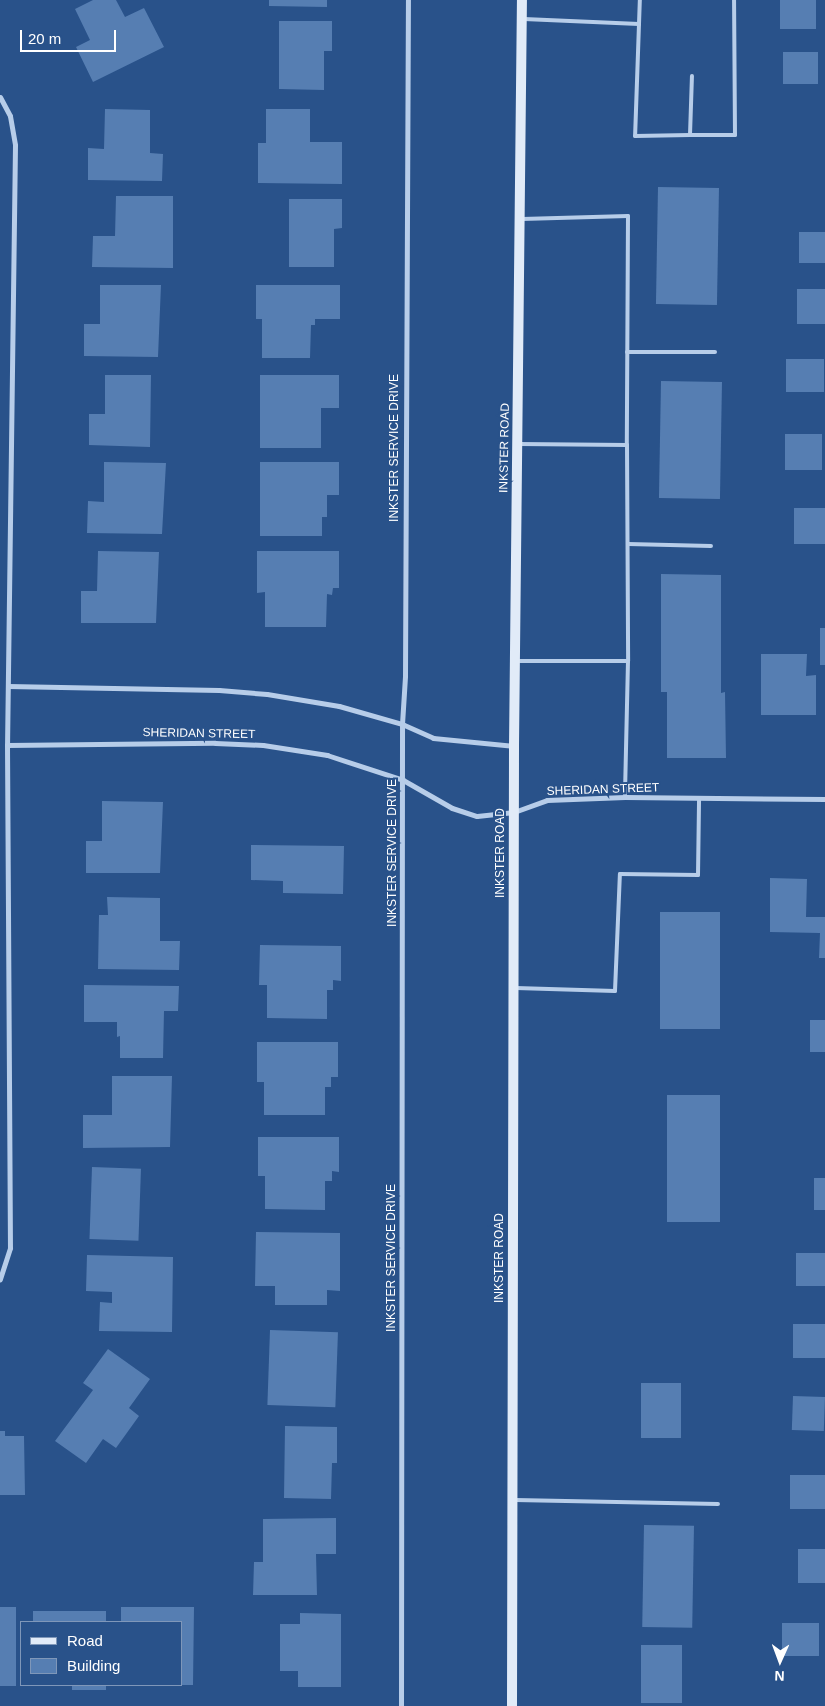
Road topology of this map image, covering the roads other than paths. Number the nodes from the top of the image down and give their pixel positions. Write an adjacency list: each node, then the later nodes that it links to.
1 (408, 0): 20 (street, INKSTER SERVICE DRIVE)
2 (522, 0): 5 (main road, INKSTER ROAD)
3 (640, 0): 6 (lane)
4 (734, 0): 9 (lane)
5 (522, 19): 6 (lane); 10 (main road, INKSTER ROAD)
6 (639, 24): 9 (lane)
7 (692, 76): 9 (lane)
8 (0, 97): 19 (street)
9 (690, 135)
10 (519, 219): 11 (lane); 13 (main road, INKSTER ROAD)
11 (627, 352): 12 (lane); 14 (lane)
12 (715, 352)
13 (517, 444): 14 (lane); 17 (main road, INKSTER ROAD)
14 (627, 445): 15 (lane)
15 (628, 544): 16 (lane); 18 (lane)
16 (712, 546)
17 (515, 661): 18 (lane); 22 (main road, INKSTER ROAD)
18 (628, 661): 24 (lane)
19 (8, 686): 20 (street); 21 (street)
20 (402, 724): 22 (street); 23 (street, INKSTER SERVICE DRIVE)
21 (7, 746): 23 (street, SHERIDAN STREET); 29 (street)
22 (514, 746): 27 (main road, INKSTER ROAD)
23 (403, 780): 27 (street, SHERIDAN STREET); 32 (street, INKSTER SERVICE DRIVE)
24 (625, 797): 25 (street, SHERIDAN STREET); 27 (street, SHERIDAN STREET)
25 (699, 799): 26 (street, SHERIDAN STREET); 28 (lane)
26 (825, 799)
27 (514, 812): 28 (main road, INKSTER ROAD)
28 (514, 988): 30 (main road, INKSTER ROAD)
29 (0, 1279)
30 (512, 1500): 31 (lane); 33 (main road, INKSTER ROAD)
31 (718, 1504)
32 (401, 1706)
33 (512, 1706)

